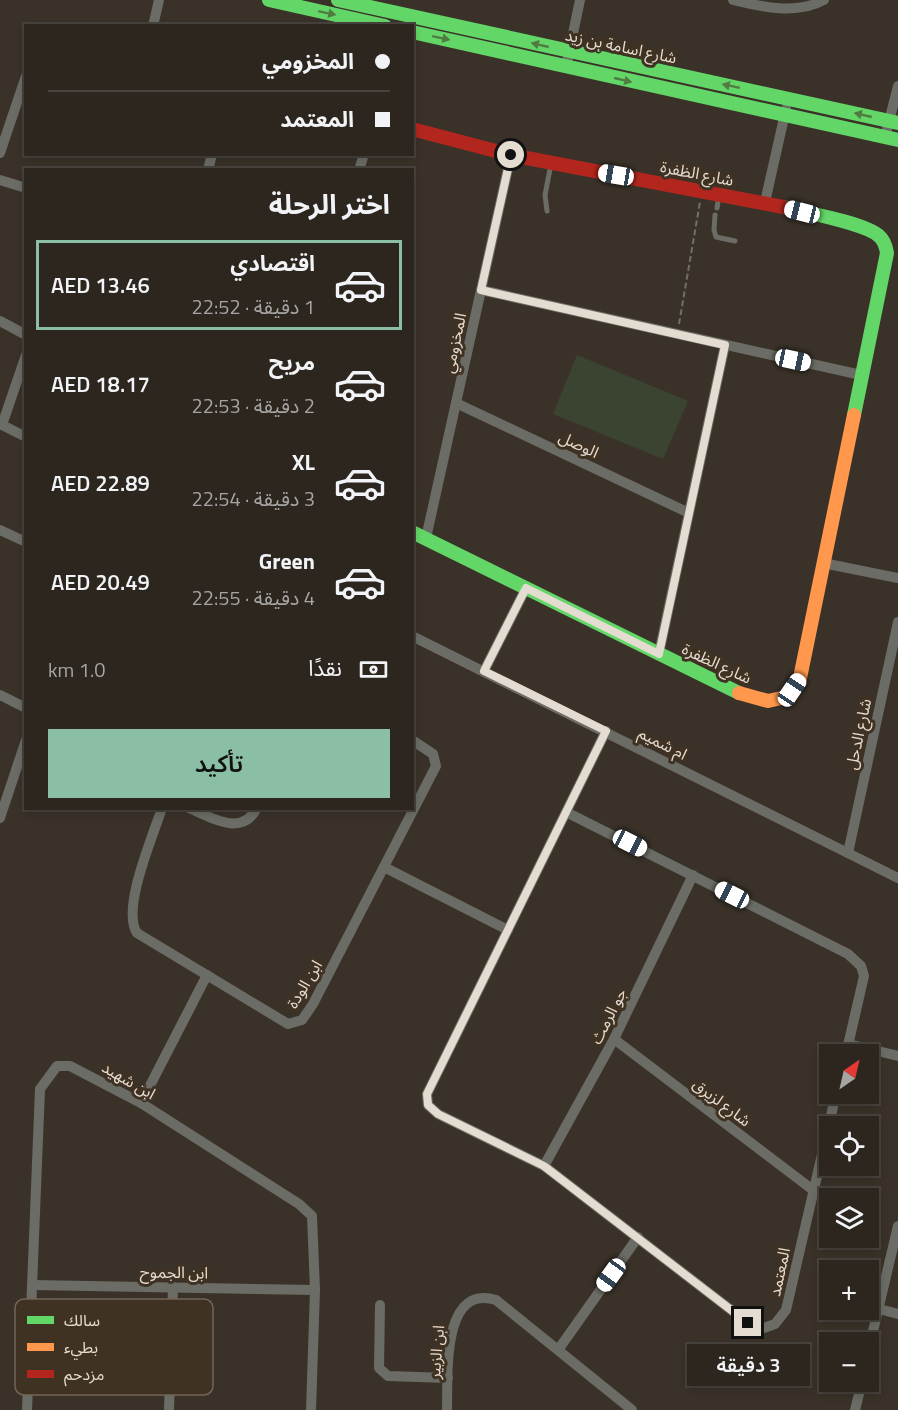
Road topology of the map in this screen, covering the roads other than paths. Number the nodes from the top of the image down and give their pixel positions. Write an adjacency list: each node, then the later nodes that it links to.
1 (159, 0): 7 (street)
2 (269, 0): 8 (street, one-way to 8)
3 (338, 0): 10 (street, شارع اسامة بن زيد, one-way to 3)
4 (580, 0): 10 (street)
5 (733, 0): 6 (street)
6 (824, 0)
7 (153, 24)
8 (376, 24)
9 (414, 32): 11 (street, شارع اسامة بن زيد, one-way to 11)
10 (569, 52): 11 (street); 14 (street, شارع اسامة بن زيد, one-way to 10)
11 (566, 67): 15 (street, شارع اسامة بن زيد, one-way to 15)
12 (24, 82): 19 (street)
13 (898, 86): 16 (street)
14 (788, 98): 15 (street); 16 (street, شارع اسامة بن زيد, one-way to 14)
15 (784, 116): 18 (street, شارع اسامة بن زيد); 24 (street)
16 (894, 122): 18 (street)
17 (414, 130): 20 (street, شارع الظفرة)
18 (892, 139)
19 (0, 153)
20 (511, 155): 21 (street, شارع الظفرة); 28 (street, المخزومي)
21 (552, 163): 25 (street, شارع الظفرة); 26 (lane)
22 (0, 180): 23 (street)
23 (24, 188)
24 (765, 202): 25 (street, شارع الظفرة); 33 (street, شارع الظفرة)
25 (717, 206): 27 (lane)
26 (547, 211)
27 (735, 241)
28 (481, 290): 31 (street); 34 (street, المخزومي)
29 (0, 321): 30 (street)
30 (24, 333)
31 (725, 345): 33 (street); 37 (street)
32 (24, 361): 35 (street)
33 (861, 375): 42 (street, شارع الظفرة)
34 (456, 404): 37 (street, الوصل); 40 (street, المخزومي)
35 (1, 424): 36 (street)
36 (24, 436)
37 (689, 513): 47 (street)
38 (0, 530): 41 (street)
39 (414, 533): 40 (street, شارع الظفرة)
40 (426, 538): 44 (street, شارع الظفرة)
41 (24, 541)
42 (823, 563): 43 (street); 47 (street, شارع الظفرة)
43 (898, 578)
44 (526, 588): 47 (street, شارع الظفرة); 48 (street)
45 (898, 622): 61 (street, شارع الدحل)
46 (414, 637): 48 (street, ام شميم)
47 (659, 654)
48 (484, 671): 51 (street, ام شميم)
49 (0, 695): 50 (street)
50 (24, 707)
51 (606, 731): 59 (street, المعتمد); 61 (street, ام شميم)
52 (414, 741): 54 (street, ابن الودة)
53 (24, 746): 60 (street)
54 (414, 809)
55 (161, 810): 66 (street, ابن الودة)
56 (194, 810): 57 (street)
57 (256, 810)
58 (413, 810): 62 (street, ابن الودة)
59 (567, 812): 63 (street); 65 (street, المعتمد)
60 (0, 819)
61 (848, 853): 64 (street, ام شميم)
62 (384, 867): 65 (street); 66 (street, ابن الودة)
63 (693, 875): 67 (street, جو الرمث); 68 (street)
64 (898, 878)
65 (508, 930): 73 (street, المعتمد)
66 (207, 975): 71 (street)
67 (614, 1039): 73 (street, جو الرمث); 74 (street, شارع لزيرق)
68 (848, 1044)
69 (879, 1053): 70 (street)
70 (898, 1056)
71 (141, 1103): 77 (street, ابن شهيد); 79 (street, ابن شهيد)
72 (834, 1104): 74 (street, المعتمد)
73 (544, 1166): 76 (street, المعتمد)
74 (813, 1190): 76 (street, المعتمد)
75 (898, 1226): 83 (street)
76 (638, 1237): 85 (street)
77 (32, 1285): 78 (street, ابن الجموح); 80 (street, ابن شهيد)
78 (173, 1287): 79 (street, ابن الجموح); 81 (street)
79 (315, 1290): 92 (street, ابن شهيد)
80 (31, 1299)
81 (173, 1299)
82 (380, 1305): 86 (street)
83 (879, 1309): 84 (street)
84 (898, 1314)
85 (558, 1350): 86 (street, ابن الزبير); 94 (street, ابن الزبير)
86 (448, 1378): 93 (street, ابن الزبير)
87 (859, 1392): 95 (street)
88 (28, 1395): 90 (street, ابن شهيد)
89 (169, 1395): 91 (street)
90 (27, 1410)
91 (169, 1410)
92 (311, 1410)
93 (447, 1410)
94 (632, 1410)
95 (855, 1410)

